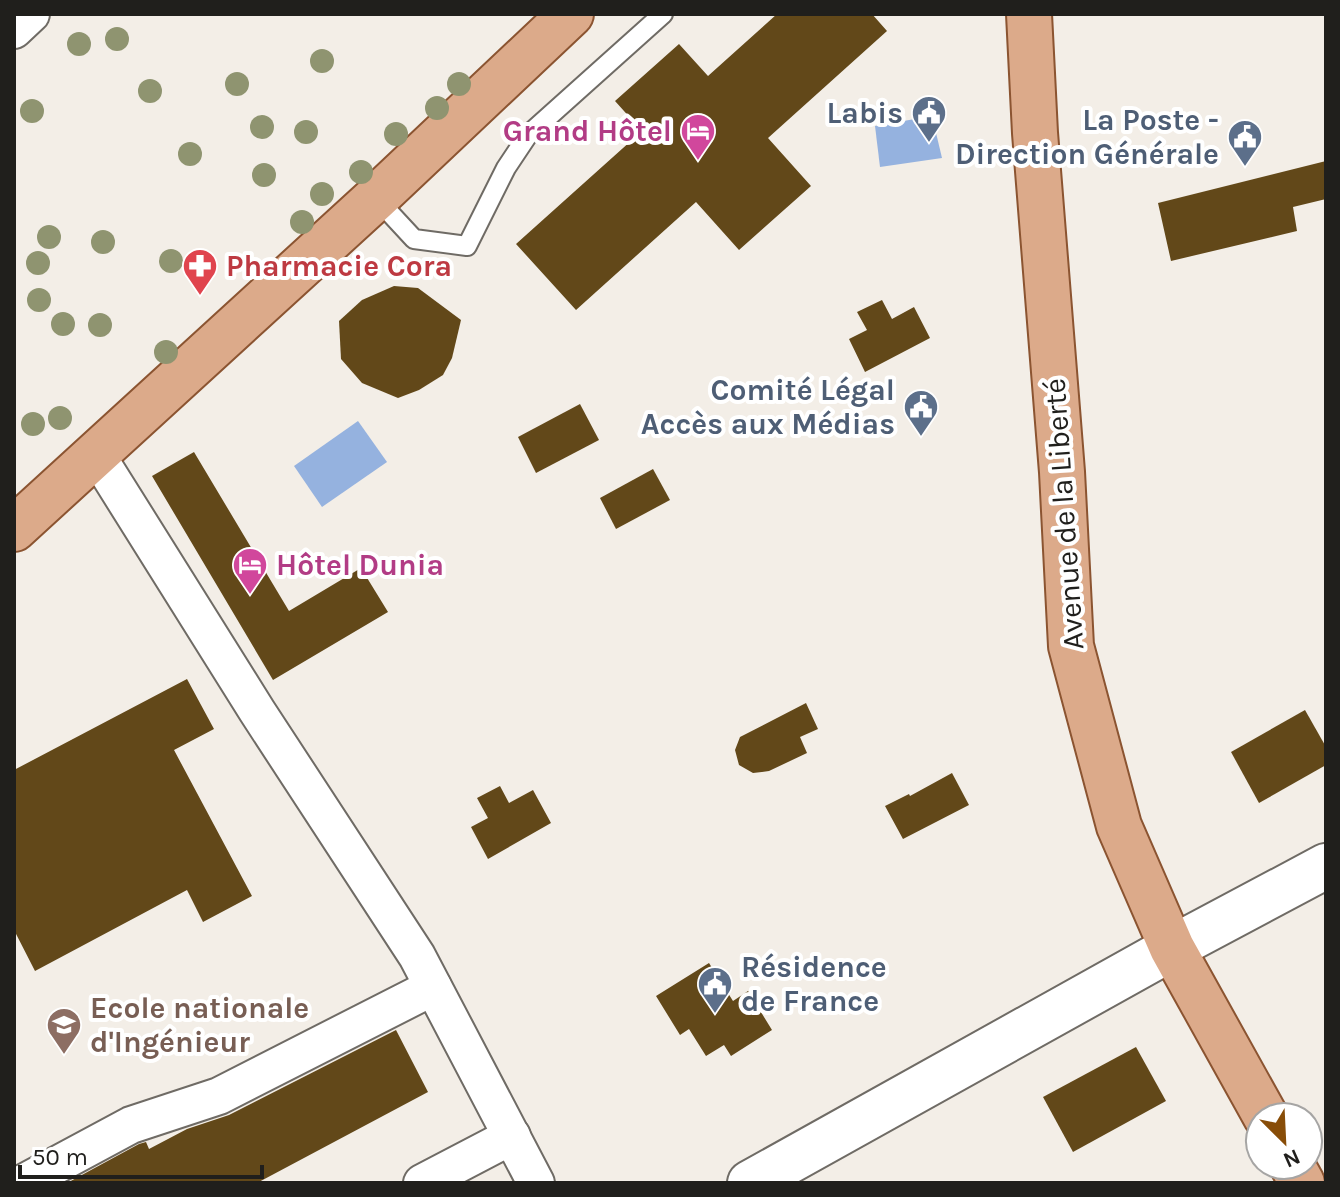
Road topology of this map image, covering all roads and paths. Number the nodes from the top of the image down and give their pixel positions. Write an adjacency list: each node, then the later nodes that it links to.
1 (31, 14): 5 (street)
2 (571, 14): 6 (main road)
3 (663, 14): 6 (lane)
4 (1029, 14): 10 (main road, Avenue de la Liberté)
5 (14, 30)
6 (376, 198): 7 (main road)
7 (96, 454): 8 (main road); 11 (street)
8 (14, 529)
9 (1326, 866): 10 (street)
10 (1172, 948): 12 (main road, Avenue de la Liberté); 17 (street)
11 (433, 987): 13 (street); 14 (street)
12 (1257, 1101)
13 (512, 1136): 15 (street); 16 (street)
14 (23, 1183)
15 (422, 1183)
16 (536, 1183)
17 (750, 1183)

